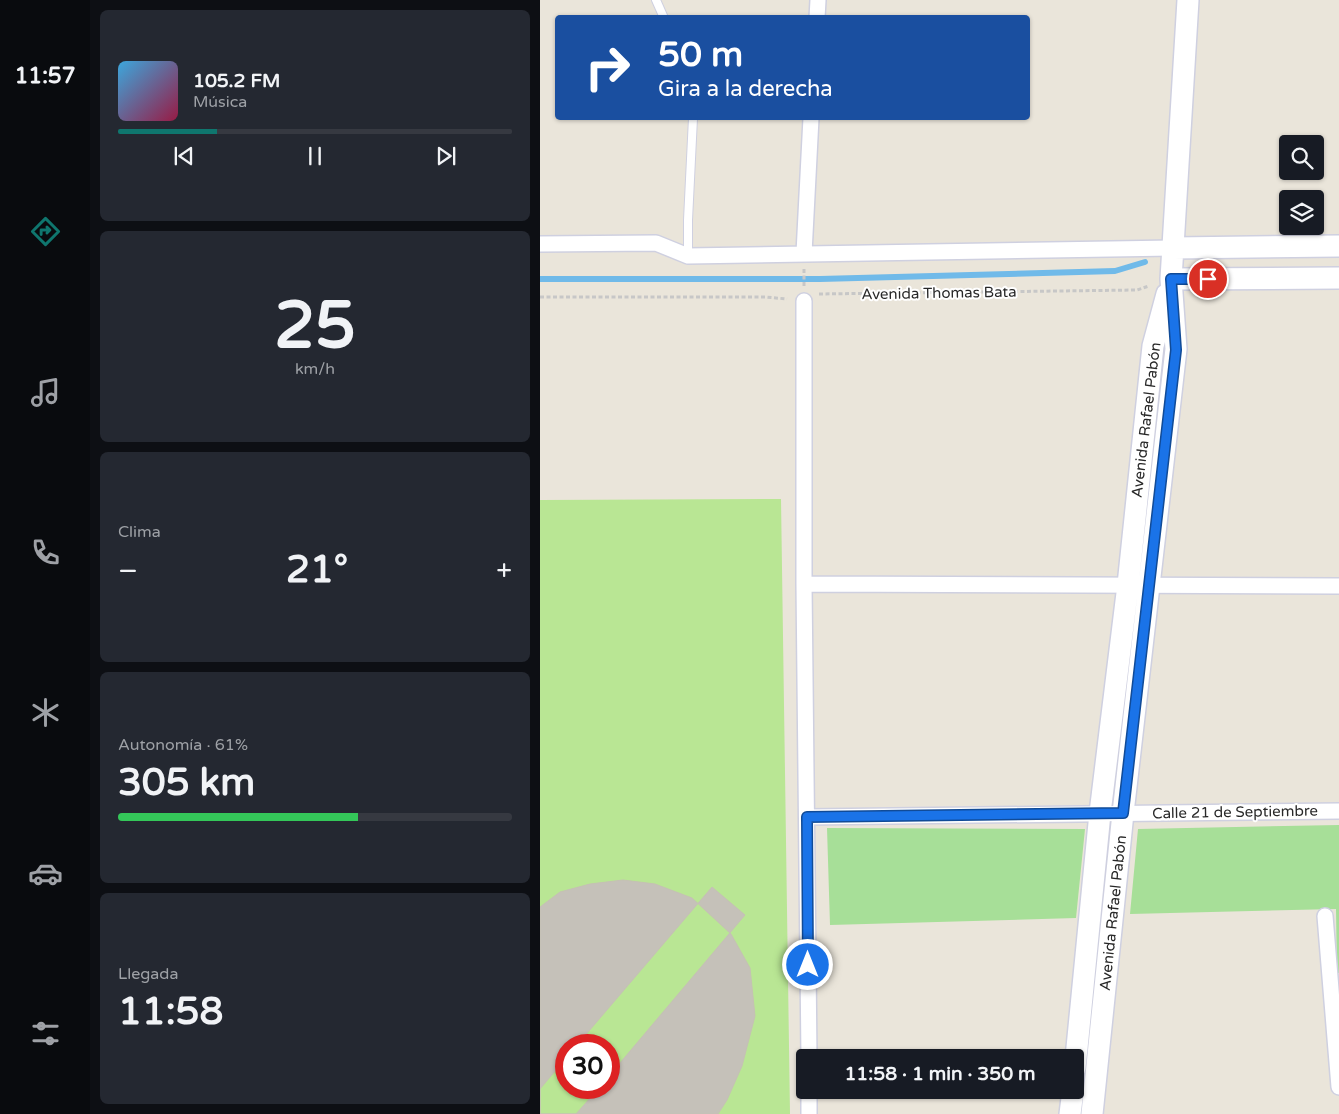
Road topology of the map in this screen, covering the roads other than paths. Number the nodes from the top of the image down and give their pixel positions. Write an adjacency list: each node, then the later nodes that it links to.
1 (656, 0): 4 (lane)
2 (818, 0): 5 (street)
3 (1188, 0): 10 (main road)
4 (663, 15)
5 (817, 15)
6 (693, 120): 12 (lane)
7 (811, 120): 11 (street)
8 (540, 244): 12 (street)
9 (1339, 246): 10 (main road)
10 (1173, 248): 11 (street); 14 (main road)
11 (804, 253): 12 (street)
12 (688, 256)
13 (1339, 278): 14 (main road)
14 (1171, 279): 17 (main road, Avenida Rafael Pabón); 18 (main road, Avenida Rafael Pabón)
15 (804, 301): 16 (street)
16 (804, 584): 17 (street); 23 (street)
17 (1128, 585): 18 (street); 21 (main road, Avenida Rafael Pabón)
18 (1150, 585): 19 (street); 22 (main road, Avenida Rafael Pabón)
19 (1339, 586)
20 (1339, 811): 22 (street, Calle 21 de Septiembre)
21 (1100, 813): 22 (street, Calle 21 de Septiembre); 23 (street, Calle 21 de Septiembre); 27 (main road, Avenida Rafael Pabón)
22 (1123, 813): 33 (main road, Avenida Rafael Pabón)
23 (807, 817): 26 (street)
24 (1324, 916): 25 (street)
25 (1335, 983): 28 (street)
26 (809, 1049)
27 (1077, 1049)
28 (1339, 1087)
29 (809, 1099): 31 (street)
30 (1072, 1099): 32 (main road)
31 (809, 1114)
32 (1070, 1114)
33 (1092, 1114)

